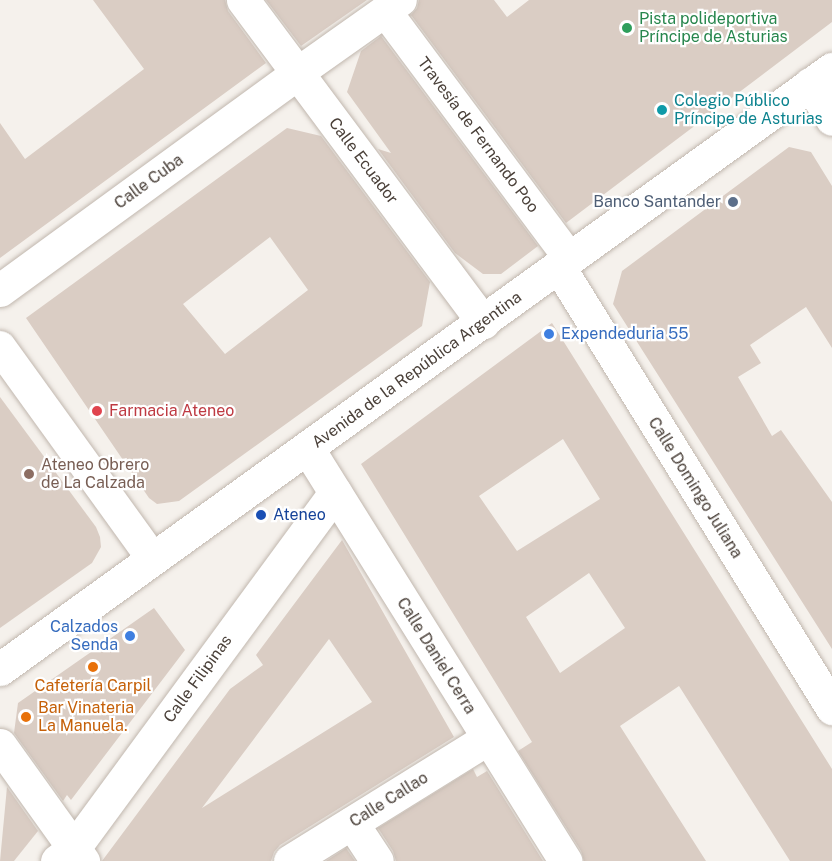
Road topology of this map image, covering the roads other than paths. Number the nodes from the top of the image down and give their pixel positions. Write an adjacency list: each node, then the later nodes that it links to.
1 (243, 0): 3 (street, Calle Ecuador)
2 (394, 6): 3 (street); 6 (street, Travesía de Fernando Poo)
3 (298, 74): 7 (street, Calle Cuba); 8 (street, Calle Ecuador)
4 (821, 76): 5 (street); 6 (street, Avenida de la República Argentina)
5 (832, 119)
6 (564, 263): 8 (street, Avenida de la República Argentina); 14 (street, Calle Domingo Juliana)
7 (0, 290)
8 (483, 322): 10 (street, Avenida de la República Argentina)
9 (0, 347): 12 (street)
10 (308, 449): 11 (street, Calle Daniel Cerra); 13 (street, Avenida de la República Argentina)
11 (335, 493): 15 (street, Calle Daniel Cerra); 18 (street, Calle Filipinas)
12 (143, 545)
13 (0, 669)
14 (832, 708)
15 (488, 738): 17 (street, Calle Callao); 21 (street, Calle Daniel Cerra)
16 (0, 745): 18 (street)
17 (352, 823): 19 (street, Calle Callao); 20 (street)
18 (71, 858)
19 (290, 861)
20 (377, 861)
21 (565, 861)

